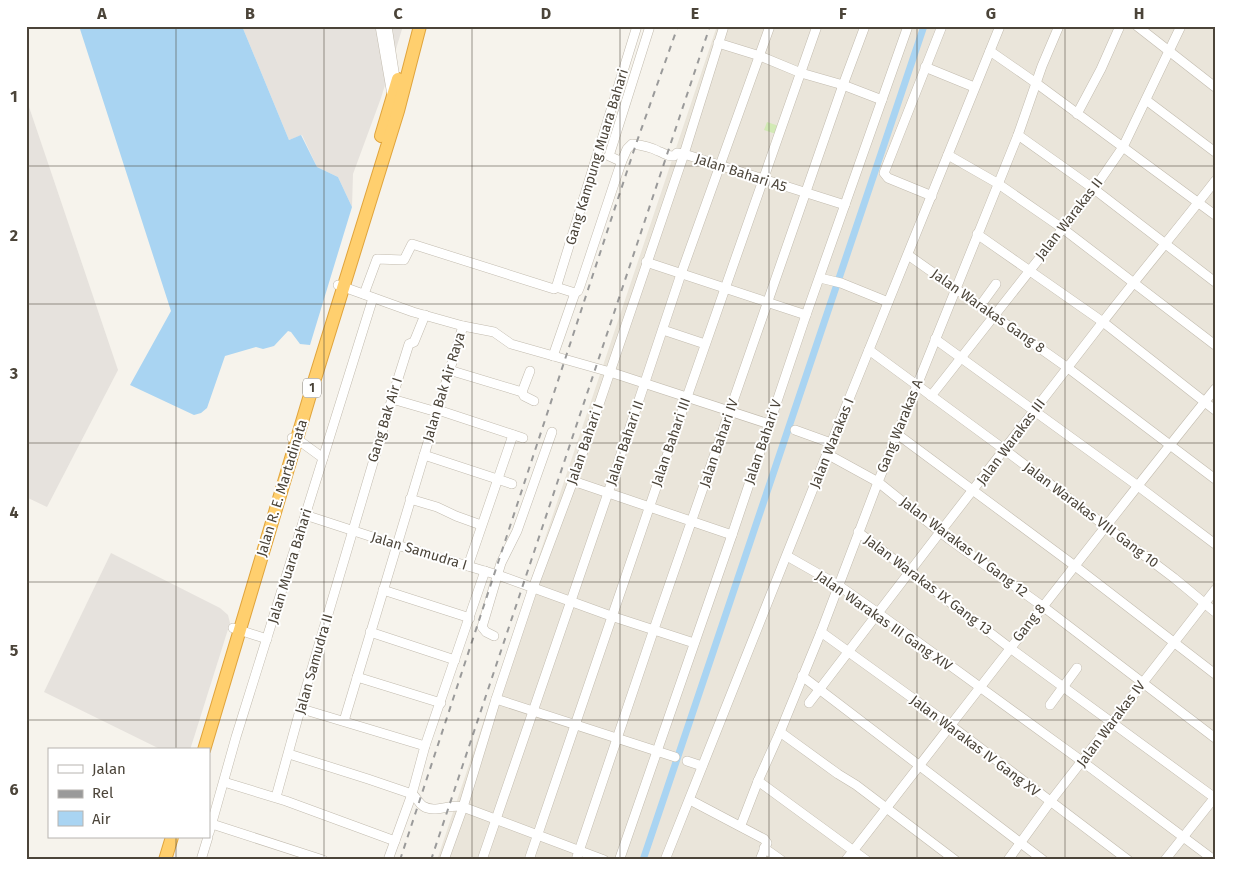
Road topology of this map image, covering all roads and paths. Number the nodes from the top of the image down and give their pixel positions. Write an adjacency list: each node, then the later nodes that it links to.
1 (380, 26): 28 (street)
2 (387, 26): 28 (street)
3 (412, 26): 28 (highway, Jalan R. E. Martadinata / 1)
4 (420, 26): 28 (highway, Jalan R. E. Martadinata / 1)
5 (637, 26): 34 (street, Gang Kampung Muara Bahari)
6 (650, 26): 38 (street, Gang Kampung Muara Bahari)
7 (724, 26): 18 (street, Jalan Bahari I)
8 (770, 26): 21 (street, Jalan Bahari II)
9 (817, 26): 23 (street, Jalan Bahari III)
10 (864, 26): 25 (street, Jalan Bahari IV)
11 (908, 26): 29 (street, Jalan Bahari V)
12 (942, 26): 22 (street)
13 (1000, 26): 19 (street, Jalan Warakas I)
14 (1059, 26): 24 (street, Gang Warakas A)
15 (1120, 26): 31 (street)
16 (1137, 26): 20 (street)
17 (1181, 26): 20 (street, Jalan Warakas II)
18 (718, 44): 21 (street); 36 (street, Jalan Bahari I)
19 (990, 51): 24 (street); 26 (street, Jalan Warakas I)
20 (1169, 52): 27 (street); 30 (street, Jalan Warakas II)
21 (760, 56): 23 (street); 40 (street, Jalan Bahari II)
22 (925, 67): 26 (street); 46 (street)
23 (801, 73): 25 (street); 41 (street, Jalan Bahari III)
24 (1036, 83): 31 (street); 32 (street, Gang Warakas A)
25 (843, 85): 29 (street); 45 (street, Jalan Bahari IV)
26 (974, 87): 37 (street, Jalan Warakas I)
27 (1215, 87)
28 (397, 99): 61 (highway, Jalan R. E. Martadinata / 1)
29 (882, 100): 48 (street, Jalan Bahari V)
30 (1146, 100): 33 (street, Jalan Warakas II); 35 (street)
31 (1077, 114): 33 (street)
32 (1018, 135): 43 (street, Gang Warakas A); 44 (street)
33 (1123, 147): 44 (street, Jalan Warakas II); 47 (street)
34 (598, 152): 38 (street); 62 (street, Gang Kampung Muara Bahari)
35 (1215, 152)
36 (684, 154): 39 (street, Jalan Bahari A5); 40 (street, Jalan Bahari A5); 54 (street, Jalan Bahari I)
37 (948, 155): 43 (street); 46 (street, Jalan Warakas I)
38 (609, 156): 39 (street, Gang Kampung Muara Bahari)
39 (621, 163): 65 (street, Gang Kampung Muara Bahari)
40 (720, 167): 41 (street, Jalan Bahari A5); 56 (street, Jalan Bahari II)
41 (763, 180): 45 (street, Jalan Bahari A5); 63 (street, Jalan Bahari III)
42 (1215, 181): 47 (street, Jalan Warakas III)
43 (997, 183): 50 (street); 51 (street, Gang Warakas A)
44 (1094, 188): 50 (street, Jalan Warakas II); 52 (street)
45 (805, 193): 48 (street, Jalan Bahari A5); 68 (street, Jalan Bahari IV)
46 (933, 193): 53 (street, Jalan Warakas I)
47 (1198, 203): 49 (street); 52 (street, Jalan Warakas III)
48 (844, 206): 57 (street, Jalan Bahari V)
49 (1215, 215)
50 (1062, 228): 55 (street, Jalan Warakas II); 59 (street)
51 (977, 234): 55 (street); 64 (street, Gang Warakas A)
52 (1166, 244): 58 (street); 59 (street, Jalan Warakas III)
53 (908, 255): 64 (street, Jalan Warakas Gang 8); 69 (street, Jalan Warakas I)
54 (646, 262): 56 (street); 86 (street, Jalan Bahari I)
55 (1029, 271): 73 (street, Jalan Warakas II); 74 (street)
56 (681, 274): 63 (street); 76 (street, Jalan Bahari II)
57 (824, 278): 69 (street); 72 (street, Jalan Bahari V)
58 (1215, 282)
59 (1134, 283): 74 (street, Jalan Warakas III); 79 (street)
60 (996, 284): 70 (street)
61 (340, 286): 66 (street, Jalan Bak Air Raya); 105 (highway, Jalan R. E. Martadinata / 1)
62 (556, 287): 65 (street); 66 (street)
63 (725, 288): 68 (street); 78 (street, Jalan Bahari III)
64 (955, 288): 70 (street, Jalan Warakas Gang 8); 77 (street, Gang Warakas A)
65 (575, 292): 81 (street, Gang Kampung Muara Bahari)
66 (364, 294): 67 (street, Jalan Bak Air Raya)
67 (373, 298): 71 (street, Jalan Bak Air Raya); 112 (street, Jalan Muara Bahari)
68 (767, 302): 72 (street); 99 (street, Jalan Bahari IV)
69 (888, 302): 80 (street, Jalan Warakas I)
70 (980, 306): 73 (street, Jalan Warakas Gang 8)
71 (426, 315): 75 (street, Jalan Bak Air Raya); 93 (street, Gang Bak Air I)
72 (806, 315): 100 (street, Jalan Bahari V)
73 (993, 316): 82 (street, Jalan Warakas II); 83 (street, Jalan Warakas Gang 8)
74 (1103, 322): 83 (street, Jalan Warakas III); 95 (street)
75 (463, 326): 81 (street); 84 (street, Jalan Bak Air Raya)
76 (663, 330): 78 (street); 87 (street, Jalan Bahari II)
77 (935, 338): 82 (street); 88 (street, Gang Warakas A)
78 (705, 344): 92 (street, Jalan Bahari III)
79 (1215, 345)
80 (869, 350): 88 (street, Jalan Warakas VIII Gang 10); 107 (street, Jalan Warakas I)
81 (553, 356): 86 (street)
82 (961, 356): 91 (street, Jalan Warakas II); 96 (street)
83 (1068, 368): 96 (street, Jalan Warakas III); 108 (street, Jalan Warakas Gang 8)
84 (449, 370): 90 (street); 98 (street, Jalan Bak Air Raya)
85 (530, 371): 90 (street)
86 (610, 372): 87 (street); 115 (street, Jalan Bahari I)
87 (645, 384): 92 (street); 120 (street, Jalan Bahari II)
88 (916, 386): 91 (street, Jalan Warakas VIII Gang 10); 103 (street, Gang Warakas A)
89 (1215, 389): 95 (street, Gang 8)
90 (522, 392): 94 (street)
91 (931, 396): 109 (street, Jalan Warakas VIII Gang 10)
92 (686, 397): 99 (street); 122 (street, Jalan Bahari III)
93 (392, 399): 98 (street); 127 (street, Gang Bak Air I)
94 (534, 400)
95 (1204, 402): 97 (street); 108 (street, Gang 8)
96 (1035, 410): 109 (street, Jalan Warakas III); 118 (street)
97 (1215, 410)
98 (437, 411): 104 (street); 111 (street, Jalan Bak Air Raya)
99 (730, 412): 100 (street); 124 (street, Jalan Bahari IV)
100 (769, 424): 130 (street, Jalan Bahari V)
101 (795, 430): 107 (street)
102 (552, 432): 138 (street)
103 (897, 434): 116 (street, Gang Warakas A); 119 (street)
104 (512, 435): 106 (street); 113 (street)
105 (294, 438): 112 (street); 150 (highway, Jalan R. E. Martadinata / 1)
106 (522, 438)
107 (831, 444): 110 (street, Jalan Warakas I)
108 (1170, 445): 114 (street); 118 (street, Gang 8)
109 (1004, 450): 119 (street, Jalan Warakas III); 126 (street, Jalan Warakas VIII Gang 10)
110 (827, 454): 116 (street, Jalan Warakas IV Gang 12); 133 (street, Jalan Warakas I)
111 (424, 455): 113 (street); 121 (street, Jalan Bak Air Raya)
112 (324, 458): 123 (street, Jalan Muara Bahari)
113 (498, 479): 117 (street); 125 (street)
114 (1215, 479)
115 (573, 481): 120 (street); 140 (street, Jalan Bahari I)
116 (878, 482): 128 (street, Gang Warakas A); 129 (street, Jalan Warakas IV Gang 12)
117 (512, 484)
118 (1138, 486): 126 (street, Gang 8); 131 (street)
119 (974, 490): 129 (street, Jalan Warakas III); 135 (street)
120 (608, 493): 122 (street); 143 (street, Jalan Bahari II)
121 (410, 499): 125 (street); 132 (street, Jalan Bak Air Raya)
122 (649, 507): 124 (street); 148 (street, Jalan Bahari III)
123 (305, 515): 127 (street, Jalan Samudra I); 155 (street, Jalan Muara Bahari)
124 (692, 521): 130 (street); 151 (street, Jalan Bahari IV)
125 (480, 524): 134 (street)
126 (1105, 527): 135 (street, Gang 8); 144 (street, Jalan Warakas VIII Gang 10)
127 (352, 530): 132 (street, Jalan Samudra I); 173 (street, Jalan Samudra II)
128 (858, 532): 137 (street, Jalan Warakas IX Gang 13); 139 (street, Gang Warakas A)
129 (941, 532): 137 (street, Jalan Warakas III); 145 (street, Jalan Warakas IV Gang 12)
130 (732, 535): 156 (street, Jalan Bahari V)
131 (1215, 544)
132 (397, 545): 134 (street, Jalan Samudra I); 141 (street, Jalan Bak Air Raya)
133 (787, 556): 139 (street, Jalan Warakas III Gang XIV); 190 (street, Jalan Warakas I)
134 (468, 566): 136 (street, Jalan Samudra I)
135 (1074, 566): 145 (street, Gang 8); 157 (street)
136 (485, 571): 138 (street, Jalan Samudra I); 149 (street)
137 (909, 571): 147 (street, Jalan Warakas III); 158 (street, Jalan Warakas IX Gang 13)
138 (498, 575): 140 (street, Jalan Samudra I); 154 (street)
139 (838, 585): 147 (street, Jalan Warakas III Gang XIV); 153 (street, Gang Warakas A)
140 (534, 588): 143 (street, Jalan Samudra I); 169 (street, Jalan Bahari I)
141 (383, 590): 149 (street); 152 (street, Jalan Bak Air Raya)
142 (1215, 590): 144 (street, Jalan Warakas IV)
143 (570, 601): 148 (street, Jalan Samudra I); 174 (street, Jalan Bahari II)
144 (1204, 604): 146 (street, Jalan Warakas VIII Gang 10); 157 (street, Jalan Warakas IV)
145 (1042, 606): 158 (street, Gang 8); 165 (street, Jalan Warakas IV Gang 12)
146 (1215, 612)
147 (878, 613): 159 (street, Jalan Warakas III); 167 (street, Jalan Warakas III Gang XIV)
148 (612, 616): 151 (street, Jalan Samudra I); 177 (street, Jalan Bahari III)
149 (470, 618): 160 (street)
150 (236, 629): 155 (street); 183 (highway, Jalan R. E. Martadinata / 1); 184 (highway, Jalan R. E. Martadinata / 1)
151 (654, 629): 156 (street, Jalan Samudra I); 180 (street, Jalan Bahari IV)
152 (370, 632): 160 (street); 163 (street, Jalan Bak Air Raya)
153 (820, 632): 159 (street, Jalan Warakas IV Gang XV); 164 (street, Gang Warakas A)
154 (494, 636)
155 (267, 638): 193 (street, Jalan Muara Bahari)
156 (694, 643): 185 (street, Jalan Bahari V)
157 (1174, 643): 162 (street); 165 (street, Jalan Warakas IV)
158 (1010, 648): 166 (street, Jalan Warakas IX Gang 13); 167 (street, Gang 8)
159 (847, 653): 168 (street, Jalan Warakas III); 178 (street, Jalan Warakas IV Gang XV)
160 (455, 660): 170 (street)
161 (1077, 668): 166 (street)
162 (1215, 674)
163 (357, 676): 170 (street); 175 (street, Jalan Bak Air Raya)
164 (802, 676): 168 (street); 179 (street, Gang Warakas A)
165 (1142, 683): 176 (street, Jalan Warakas IV); 181 (street, Jalan Warakas IV Gang 12)
166 (1063, 687): 172 (street); 176 (street, Jalan Warakas IX Gang 13)
167 (980, 688): 178 (street, Gang 8); 189 (street, Jalan Warakas III Gang XIV)
168 (819, 690): 171 (street, Jalan Warakas III); 191 (street)
169 (496, 699): 174 (street); 199 (street, Jalan Bahari I)
170 (441, 703): 182 (street)
171 (809, 704)
172 (1050, 705)
173 (302, 709): 175 (street); 186 (street, Jalan Samudra II)
174 (534, 710): 177 (street); 201 (street, Jalan Bahari II)
175 (344, 721): 182 (street)
176 (1112, 722): 189 (street, Jalan Warakas IV); 196 (street, Jalan Warakas IX Gang 13)
177 (576, 724): 180 (street); 205 (street, Jalan Bahari III)
178 (951, 726): 191 (street, Gang 8); 198 (street, Jalan Warakas IV Gang XV)
179 (780, 732): 192 (street, Gang Warakas A); 200 (street)
180 (617, 738): 185 (street); 213 (street, Jalan Bahari IV)
181 (1215, 738)
182 (425, 746): 194 (street)
183 (200, 748)
184 (205, 748)
185 (656, 751): 187 (street); 216 (street, Jalan Bahari V)
186 (289, 754): 194 (street); 195 (street, Jalan Samudra II)
187 (676, 757)
188 (687, 761): 190 (street)
189 (1083, 762): 198 (street, Jalan Warakas IV); 206 (street, Jalan Warakas III Gang XIV)
190 (702, 766): 197 (street, Jalan Warakas I)
191 (921, 766): 200 (street, Gang 8); 211 (street)
192 (758, 780): 203 (street, Gang Warakas A); 214 (street)
193 (224, 782): 195 (street); 202 (street, Jalan Muara Bahari)
194 (412, 794): 199 (street); 210 (street)
195 (276, 797): 210 (street)
196 (1215, 798): 206 (street)
197 (690, 800): 203 (street); 227 (street, Jalan Warakas I)
198 (1050, 802): 211 (street, Jalan Warakas IV); 235 (street, Jalan Warakas IV Gang XV)
199 (463, 807): 201 (street); 222 (street, Jalan Bahari I)
200 (887, 809): 214 (street, Gang 8); 232 (street)
201 (496, 820): 205 (street); 223 (street, Jalan Bahari II)
202 (212, 824): 204 (street, Jalan Muara Bahari); 215 (street)
203 (741, 826): 212 (street)
204 (210, 831)
205 (538, 836): 213 (street); 224 (street, Jalan Bahari III)
206 (1183, 837): 236 (street); 237 (street, Jalan Warakas III Gang XIV)
207 (172, 838): 217 (highway)
208 (177, 838): 218 (highway)
209 (208, 838): 219 (street)
210 (396, 841): 221 (street)
211 (1021, 843): 233 (street, Jalan Warakas IV); 234 (street)
212 (764, 848): 228 (street); 229 (street)
213 (579, 850): 225 (street, Jalan Bahari IV); 226 (street)
214 (854, 850): 230 (street, Gang 8); 231 (street)
215 (302, 857): 220 (street)
216 (620, 858)
217 (164, 860)
218 (170, 860)
219 (201, 860)
220 (323, 860)
221 (388, 860)
222 (444, 860)
223 (482, 860)
224 (529, 860)
225 (576, 860)
226 (604, 860)
227 (665, 860)
228 (760, 860)
229 (781, 860)
230 (846, 860)
231 (866, 860)
232 (955, 860)
233 (1008, 860)
234 (1043, 860)
235 (1128, 860)
236 (1165, 860)
237 (1214, 860)

